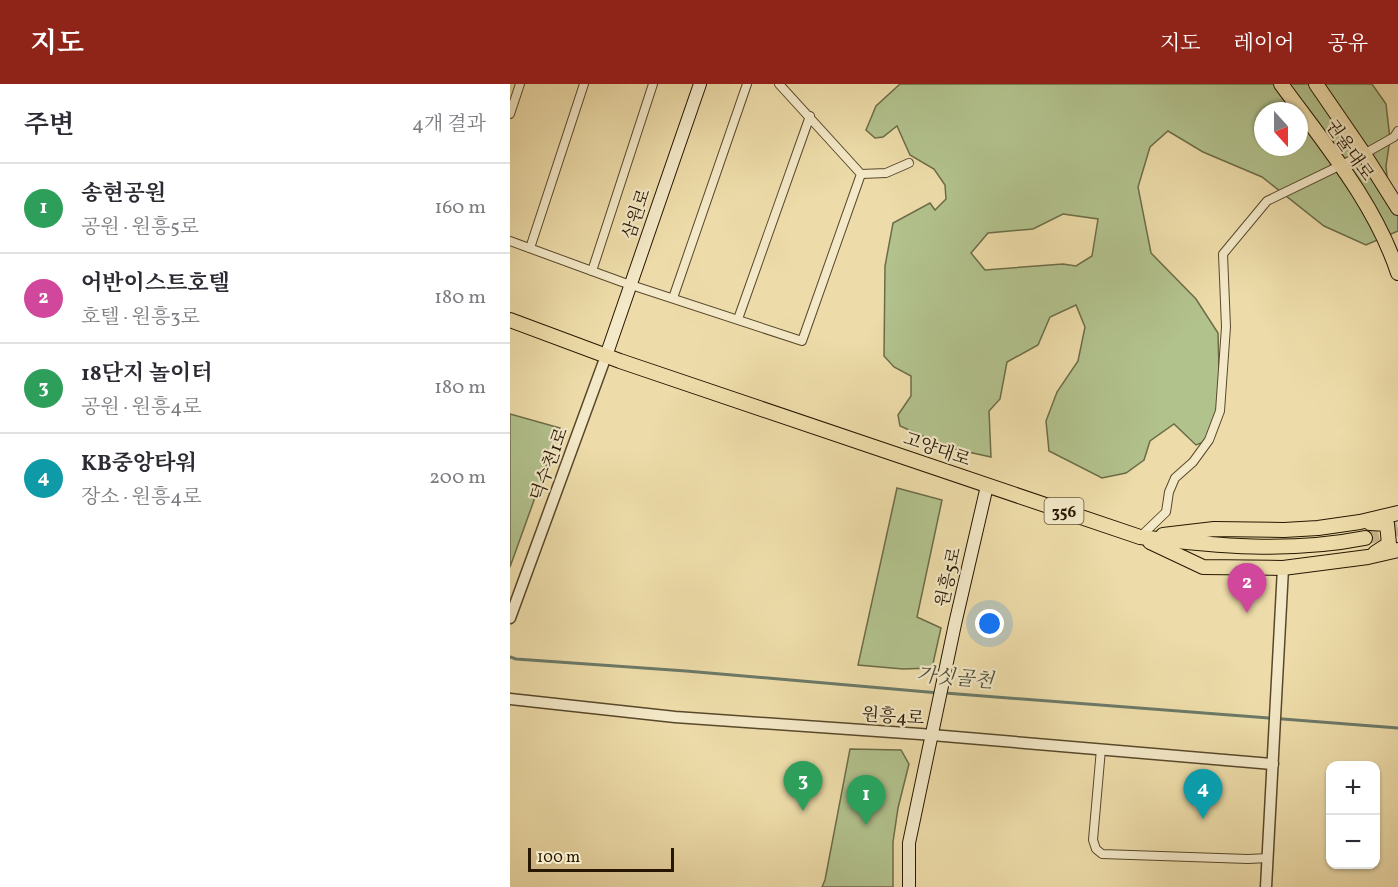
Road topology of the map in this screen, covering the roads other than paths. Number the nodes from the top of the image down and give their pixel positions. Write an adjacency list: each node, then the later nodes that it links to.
1 (520, 84): 9 (street)
2 (584, 84): 18 (street)
3 (653, 84): 19 (street)
4 (700, 84): 21 (main road, 삼원로)
5 (747, 84): 22 (street)
6 (779, 84): 10 (street)
7 (1281, 84): 14 (main road, 권율대로)
8 (1316, 84): 12 (main road, 권율대로)
9 (510, 114)
10 (810, 116): 15 (street); 23 (street)
11 (1398, 131): 12 (street)
12 (1364, 154): 14 (street); 16 (main road, 권율대로)
13 (909, 163): 15 (street)
14 (1340, 166): 20 (main road, 권율대로); 29 (street)
15 (861, 174): 23 (street)
16 (1398, 208)
17 (510, 241): 18 (street)
18 (530, 248): 19 (street)
19 (592, 271): 21 (street)
20 (1398, 273)
21 (631, 284): 22 (street); 25 (main road, 삼원로)
22 (674, 298): 23 (street)
23 (738, 319)
24 (510, 320): 25 (main road, 고양대로)
25 (606, 356): 26 (main road, 고양대로); 34 (street, 덕수천1로)
26 (987, 486): 29 (main road, 고양대로 / 356); 38 (main road, 원흥5로)
27 (1397, 511): 28 (main road)
28 (1360, 522): 29 (main road); 32 (main road)
29 (1140, 537): 30 (main road, 고양대로 / 356); 33 (main road)
30 (1365, 538)
31 (1398, 550): 32 (main road)
32 (1368, 557): 33 (main road)
33 (1283, 568): 40 (street)
34 (510, 618)
35 (510, 690): 37 (street)
36 (510, 699): 37 (street, 원흥4로)
37 (523, 700): 38 (street, 원흥4로)
38 (932, 735): 39 (street, 원흥4로); 42 (main road)
39 (1101, 749): 40 (street, 원흥4로); 41 (street)
40 (1273, 764): 41 (street)
41 (1268, 858): 43 (street)
42 (909, 887)
43 (1266, 887)

